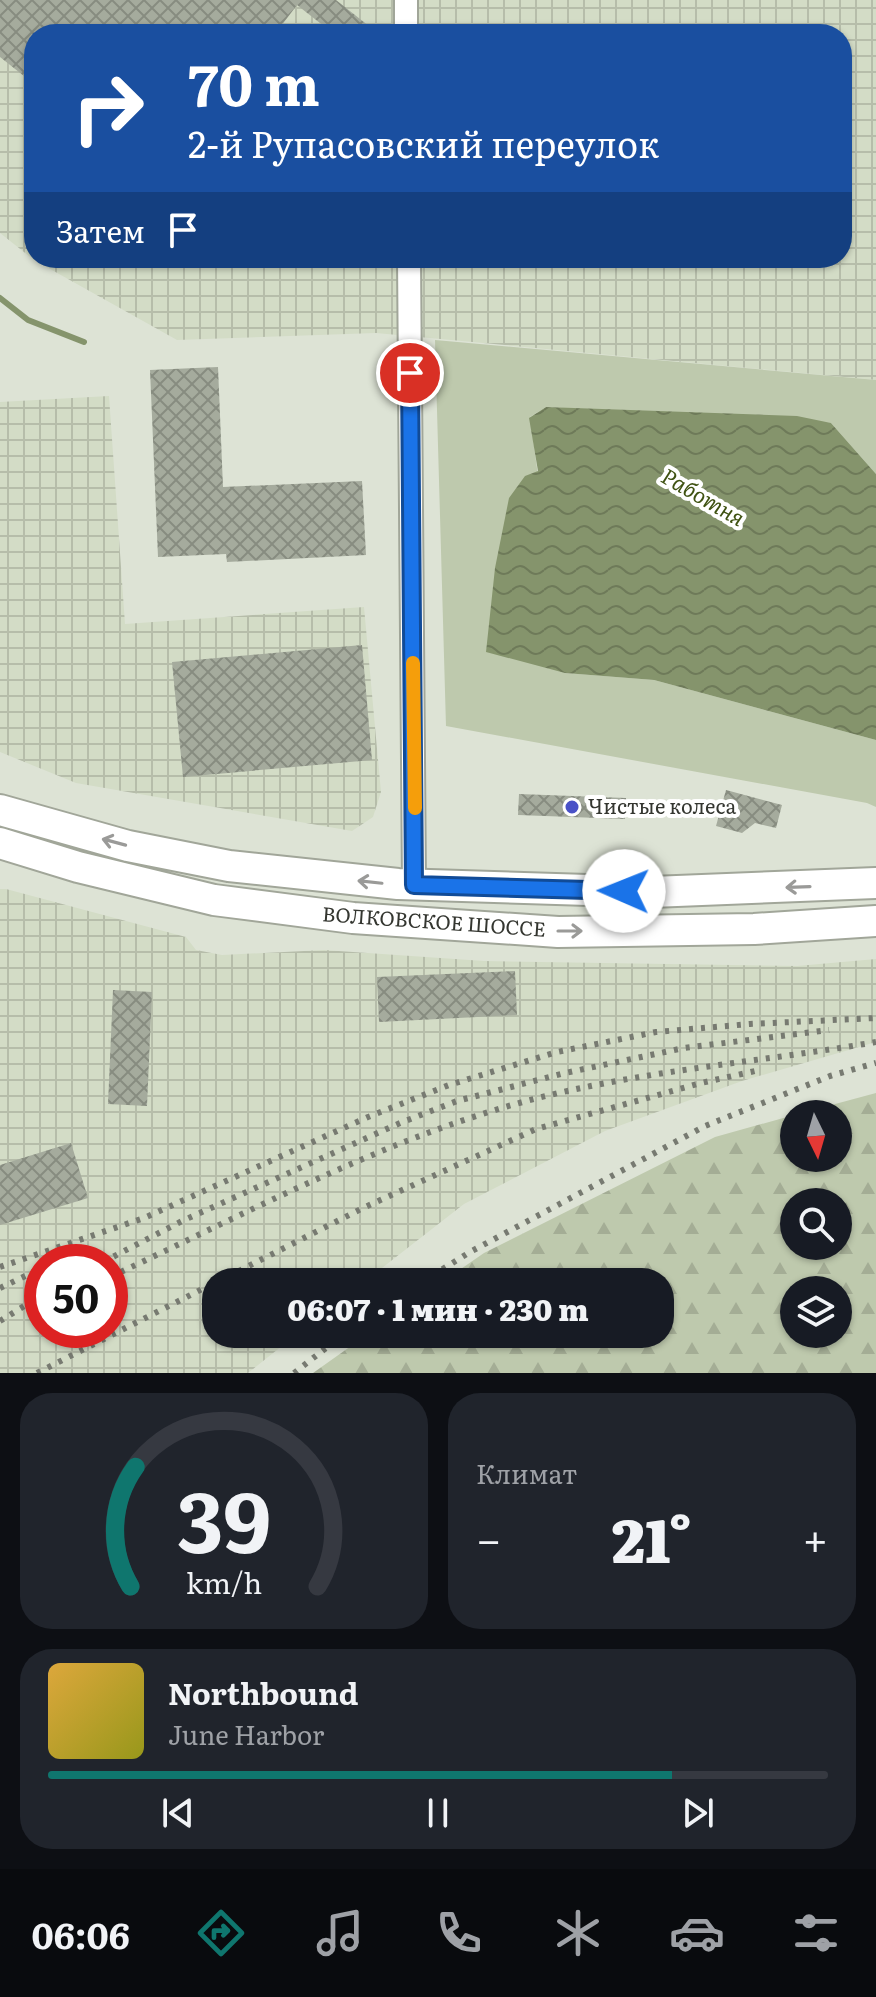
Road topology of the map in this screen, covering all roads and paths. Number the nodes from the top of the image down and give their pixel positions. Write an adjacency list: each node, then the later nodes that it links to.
1 (406, 0): 2 (street)
2 (406, 24)
3 (409, 268): 7 (street)
4 (0, 810): 7 (main road, ВОЛКОВСКОЕ ШОССЕ, one-way to 4)
5 (0, 843): 8 (main road, ВОЛКОВСКОЕ ШОССЕ, one-way to 8)
6 (876, 883): 7 (main road, ВОЛКОВСКОЕ ШОССЕ, one-way to 7)
7 (414, 885)
8 (876, 921)

